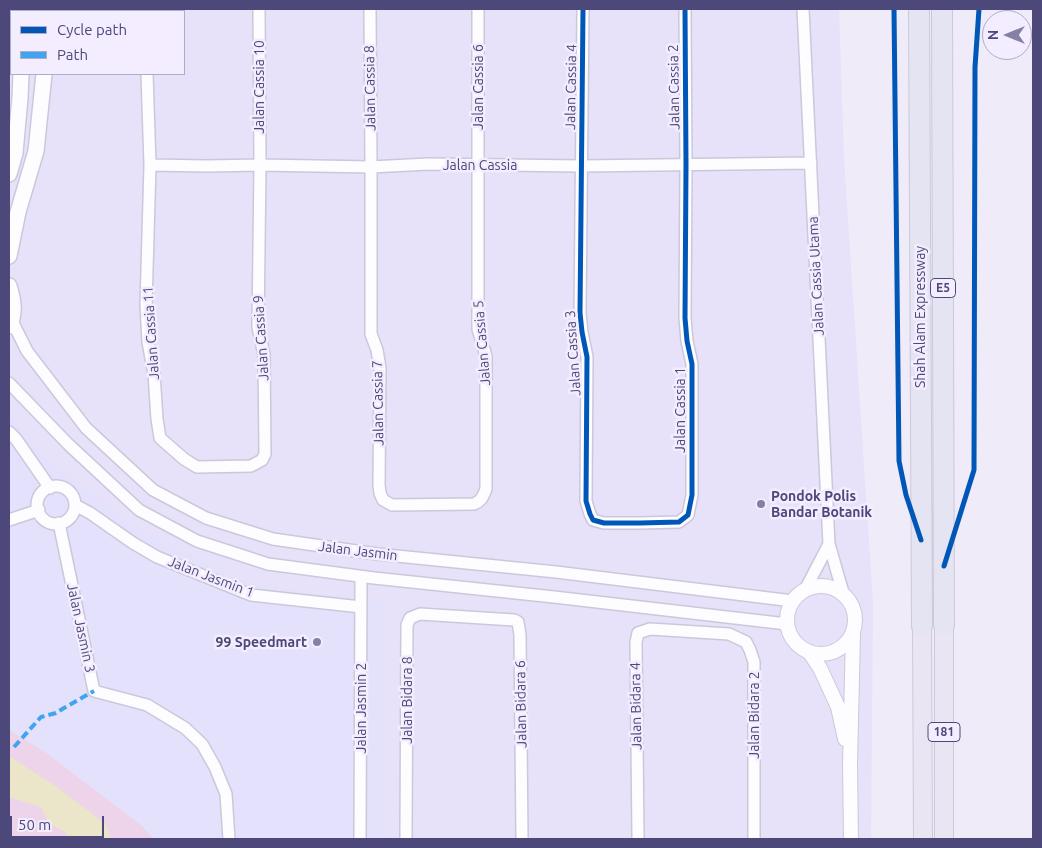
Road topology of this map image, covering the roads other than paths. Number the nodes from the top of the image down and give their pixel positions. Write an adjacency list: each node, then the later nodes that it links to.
1 (258, 9): 15 (street, Jalan Cassia 10)
2 (370, 9): 18 (street, Jalan Cassia 8)
3 (478, 9): 13 (street, Jalan Cassia 6)
4 (583, 9): 17 (street, Jalan Cassia 4)
5 (685, 9): 16 (street, Jalan Cassia 2)
6 (803, 9): 12 (street, Jalan Cassia Utama)
7 (919, 9): 42 (highway, Shah Alam Expressway / E5)
8 (942, 9): 41 (highway, Shah Alam Expressway / E5)
9 (21, 75): 19 (main road)
10 (44, 75): 20 (main road)
11 (147, 75): 14 (street, Jalan Cassia 11)
12 (811, 163): 16 (street, Jalan Cassia); 33 (street, Jalan Cassia Utama)
13 (478, 164): 17 (street, Jalan Cassia); 18 (street, Jalan Cassia); 28 (street, Jalan Cassia 5)
14 (150, 165): 15 (street, Jalan Cassia); 25 (street, Jalan Cassia 11)
15 (260, 165): 18 (street, Jalan Cassia); 25 (street, Jalan Cassia 9)
16 (686, 165): 17 (street, Jalan Cassia); 32 (street, Jalan Cassia 1)
17 (581, 166): 32 (street, Jalan Cassia 3)
18 (371, 167): 28 (street, Jalan Cassia 7)
19 (9, 174)
20 (9, 256)
21 (9, 286): 22 (main road)
22 (10, 323): 37 (street, Jalan Jasmin)
23 (9, 383): 34 (street, Jalan Jasmin)
24 (9, 432): 26 (street)
25 (213, 468)
26 (50, 488): 27 (street); 29 (street)
27 (75, 505): 31 (street); 38 (street, Jalan Jasmin 1)
28 (432, 505)
29 (39, 510): 30 (street); 31 (street)
30 (9, 520)
31 (60, 523): 47 (street, Jalan Jasmin 3)
32 (640, 524)
33 (830, 544): 35 (street); 36 (street, Jalan Cassia Utama)
34 (361, 577): 38 (street, Jalan Jasmin 2); 40 (street, Jalan Jasmin)
35 (805, 590): 36 (street); 37 (street)
36 (844, 596): 44 (street)
37 (793, 601): 40 (street)
38 (361, 607): 48 (street, Jalan Jasmin 2)
39 (465, 617): 49 (street, Jalan Bidara 8); 50 (street, Jalan Bidara 6)
40 (787, 624): 45 (street)
41 (944, 625): 55 (main road, 181)
42 (922, 626): 54 (main road, 181)
43 (697, 632): 51 (street, Jalan Bidara 4); 52 (street, Jalan Bidara 2)
44 (853, 632): 45 (street); 46 (street)
45 (810, 653): 46 (street)
46 (850, 764): 53 (street)
47 (229, 839)
48 (360, 839)
49 (406, 839)
50 (522, 839)
51 (638, 839)
52 (754, 839)
53 (851, 839)
54 (923, 839)
55 (944, 839)

